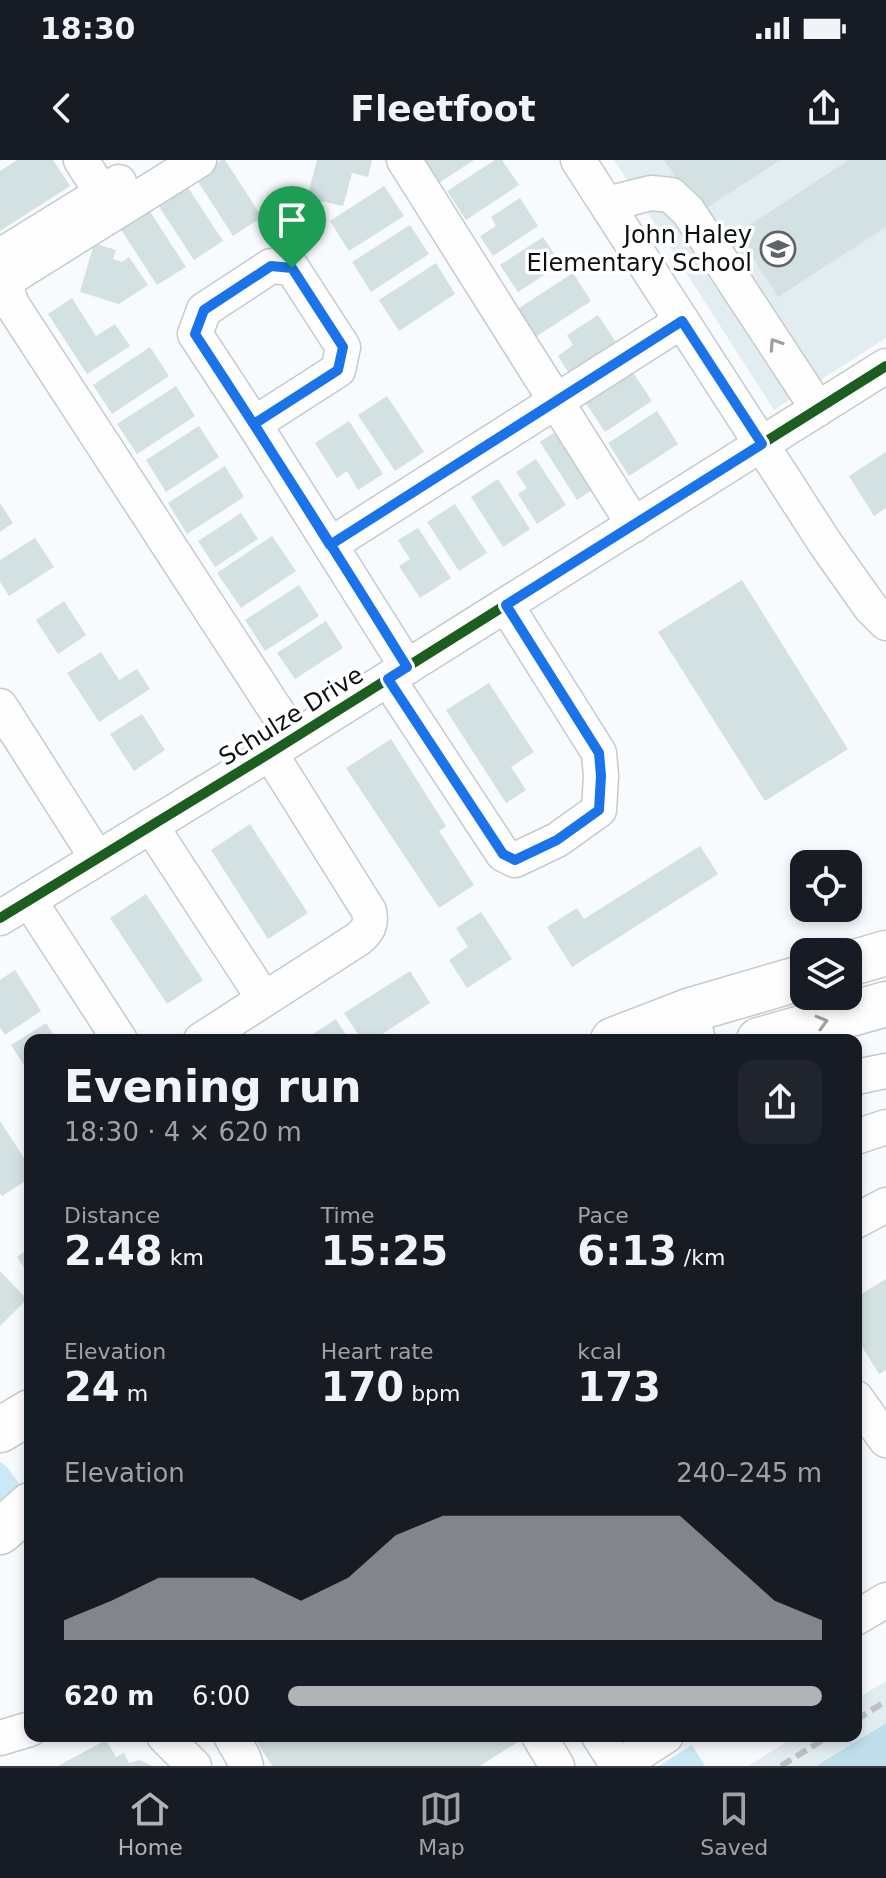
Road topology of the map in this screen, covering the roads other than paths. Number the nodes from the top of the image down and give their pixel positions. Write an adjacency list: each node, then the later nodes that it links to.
1 (81, 160): 6 (street)
2 (155, 160): 6 (street)
3 (199, 160): 21 (street)
4 (404, 160): 11 (street)
5 (578, 160): 7 (street)
6 (102, 193): 8 (street)
7 (607, 204): 9 (street); 12 (street, one-way to 7)
8 (0, 256)
9 (682, 321): 11 (street); 14 (street)
10 (886, 366): 12 (street, Schulze Drive)
11 (556, 401): 15 (street); 16 (street)
12 (818, 409): 14 (street, Schulze Drive)
13 (254, 424): 13 (street); 16 (street)
14 (762, 444): 15 (street, Schulze Drive); 18 (street)
15 (634, 525): 17 (street, Schulze Drive)
16 (330, 545): 19 (street)
17 (506, 605): 19 (street, Schulze Drive); 19 (street)
18 (886, 623)
19 (397, 673): 21 (street, Schulze Drive)
20 (0, 706): 23 (street)
21 (282, 746): 22 (street, Schulze Drive); 29 (street)
22 (151, 826): 23 (street, Schulze Drive); 29 (street)
23 (97, 858): 24 (street, Schulze Drive)
24 (29, 900): 25 (street, Schulze Drive); 32 (street)
25 (0, 918)
26 (886, 953): 27 (main road)
27 (862, 960)
28 (790, 983): 31 (main road)
29 (264, 999): 33 (street)
30 (886, 1004): 35 (main road, one-way to 30)
31 (694, 1025): 34 (main road)
32 (116, 1034)
33 (210, 1034)
34 (645, 1034)
35 (780, 1034)
36 (886, 1071): 37 (street)
37 (862, 1076)
38 (886, 1127): 39 (street)
39 (862, 1135)
40 (886, 1205): 41 (street)
41 (862, 1218)
42 (24, 1510): 43 (main road)
43 (0, 1532)
44 (886, 1600): 45 (street)
45 (862, 1614)
46 (24, 1731): 47 (street)
47 (0, 1738)
48 (170, 1742): 52 (street)
49 (543, 1742): 53 (street)
50 (603, 1742): 54 (street)
51 (656, 1742): 54 (street)
52 (194, 1766)
53 (557, 1766)
54 (618, 1766)

